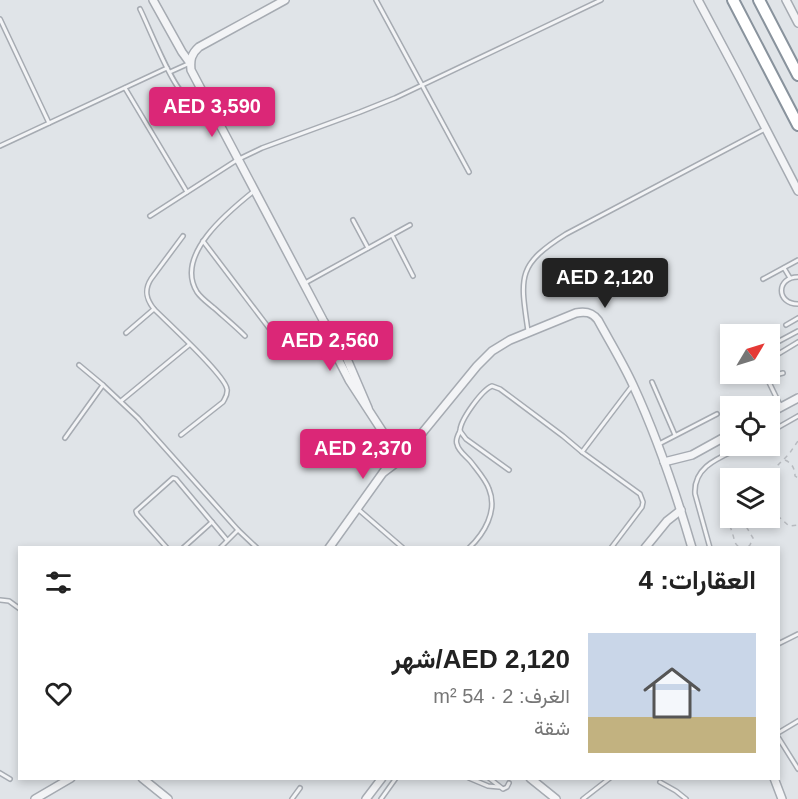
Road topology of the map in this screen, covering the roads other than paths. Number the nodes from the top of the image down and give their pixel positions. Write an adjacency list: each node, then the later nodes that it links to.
1 (285, 0): 13 (street)
2 (376, 0): 16 (lane)
3 (601, 0): 16 (lane)
4 (698, 0): 21 (street)
5 (733, 0): 20 (highway)
6 (759, 0): 15 (highway)
7 (786, 0): 9 (street)
8 (155, 1): 13 (street)
9 (792, 4): 12 (street)
10 (140, 9): 14 (lane)
11 (0, 19): 19 (lane)
12 (798, 23)
13 (190, 63): 14 (lane); 23 (street)
14 (169, 70): 17 (lane); 18 (lane)
15 (798, 75)
16 (422, 86): 23 (lane); 24 (lane)
17 (125, 87): 19 (lane); 27 (lane)
18 (188, 92)
19 (50, 123): 22 (lane)
20 (798, 125)
21 (766, 128): 26 (street); 51 (lane)
22 (0, 146)
23 (237, 160): 25 (street); 27 (lane)
24 (469, 172)
25 (254, 191): 33 (lane); 41 (street)
26 (798, 191)
27 (187, 192): 28 (lane)
28 (150, 216)
29 (353, 220): 34 (lane)
30 (410, 225): 31 (lane)
31 (392, 235): 34 (lane); 37 (lane)
32 (183, 236): 43 (lane)
33 (203, 242): 49 (lane); 52 (lane)
34 (368, 248): 41 (lane)
35 (798, 260): 36 (lane)
36 (784, 268): 39 (lane); 40 (lane)
37 (413, 276)
38 (798, 277): 39 (lane)
39 (790, 278): 42 (lane)
40 (763, 279)
41 (304, 284): 45 (street)
42 (798, 304)
43 (154, 309): 50 (lane); 55 (lane)
44 (798, 318): 47 (lane)
45 (323, 320): 56 (street); 66 (street)
46 (369, 325): 56 (lane)
47 (786, 325)
48 (798, 331): 53 (lane)
49 (272, 332)
50 (126, 333)
51 (529, 333): 62 (street); 75 (street)
52 (245, 336)
53 (780, 341)
54 (798, 342): 57 (lane)
55 (189, 344): 64 (lane); 71 (lane)
56 (339, 344): 66 (street)
57 (780, 353)
58 (79, 365): 61 (lane)
59 (652, 382): 72 (lane)
60 (770, 384): 65 (lane)
61 (103, 385): 64 (lane); 73 (lane)
62 (633, 385): 77 (street); 78 (lane)
63 (798, 398): 65 (street)
64 (121, 401): 86 (lane)
65 (781, 407)
66 (368, 408): 76 (street)
67 (717, 414): 72 (lane)
68 (798, 416): 69 (lane)
69 (780, 426)
70 (460, 431): 78 (lane); 81 (lane); 94 (lane)
71 (181, 435)
72 (675, 435): 77 (lane)
73 (65, 438)
74 (720, 440): 80 (street)
75 (412, 443): 76 (street); 82 (street)
76 (389, 445): 82 (street)
77 (657, 445): 80 (street)
78 (582, 452): 95 (lane)
79 (724, 456): 98 (lane)
80 (664, 462): 84 (street)
81 (509, 470)
82 (384, 472): 83 (street)
83 (357, 508): 92 (street); 93 (lane)
84 (681, 510): 96 (street); 97 (street)
85 (212, 522): 87 (lane); 88 (lane); 89 (lane)
86 (238, 530): 87 (lane); 91 (lane)
87 (227, 540): 90 (lane)
88 (165, 546)
89 (185, 546)
90 (222, 546)
91 (255, 546)
92 (330, 546)
93 (401, 546)
94 (470, 546)
95 (613, 546)
96 (647, 546)
97 (691, 546)
98 (709, 546)
99 (0, 600): 100 (lane)
100 (18, 608)
101 (798, 634): 102 (lane)
102 (780, 643)
103 (798, 722): 104 (lane)
104 (780, 734)
105 (780, 738): 106 (lane)
106 (798, 770)
107 (0, 773): 108 (lane)
108 (10, 779)
109 (68, 780): 122 (street)
110 (144, 780): 123 (street)
111 (380, 780): 125 (street)
112 (395, 780): 126 (lane)
113 (474, 780): 120 (lane)
114 (491, 780): 120 (lane)
115 (532, 780): 127 (street)
116 (607, 780): 128 (lane)
117 (775, 780): 130 (street)
118 (660, 782): 129 (lane)
119 (509, 783): 120 (lane)
120 (499, 787)
121 (300, 788): 124 (lane)
122 (35, 799)
123 (168, 799)
124 (292, 799)
125 (366, 799)
126 (381, 799)
127 (556, 799)
128 (583, 799)
129 (686, 799)
130 (782, 799)

